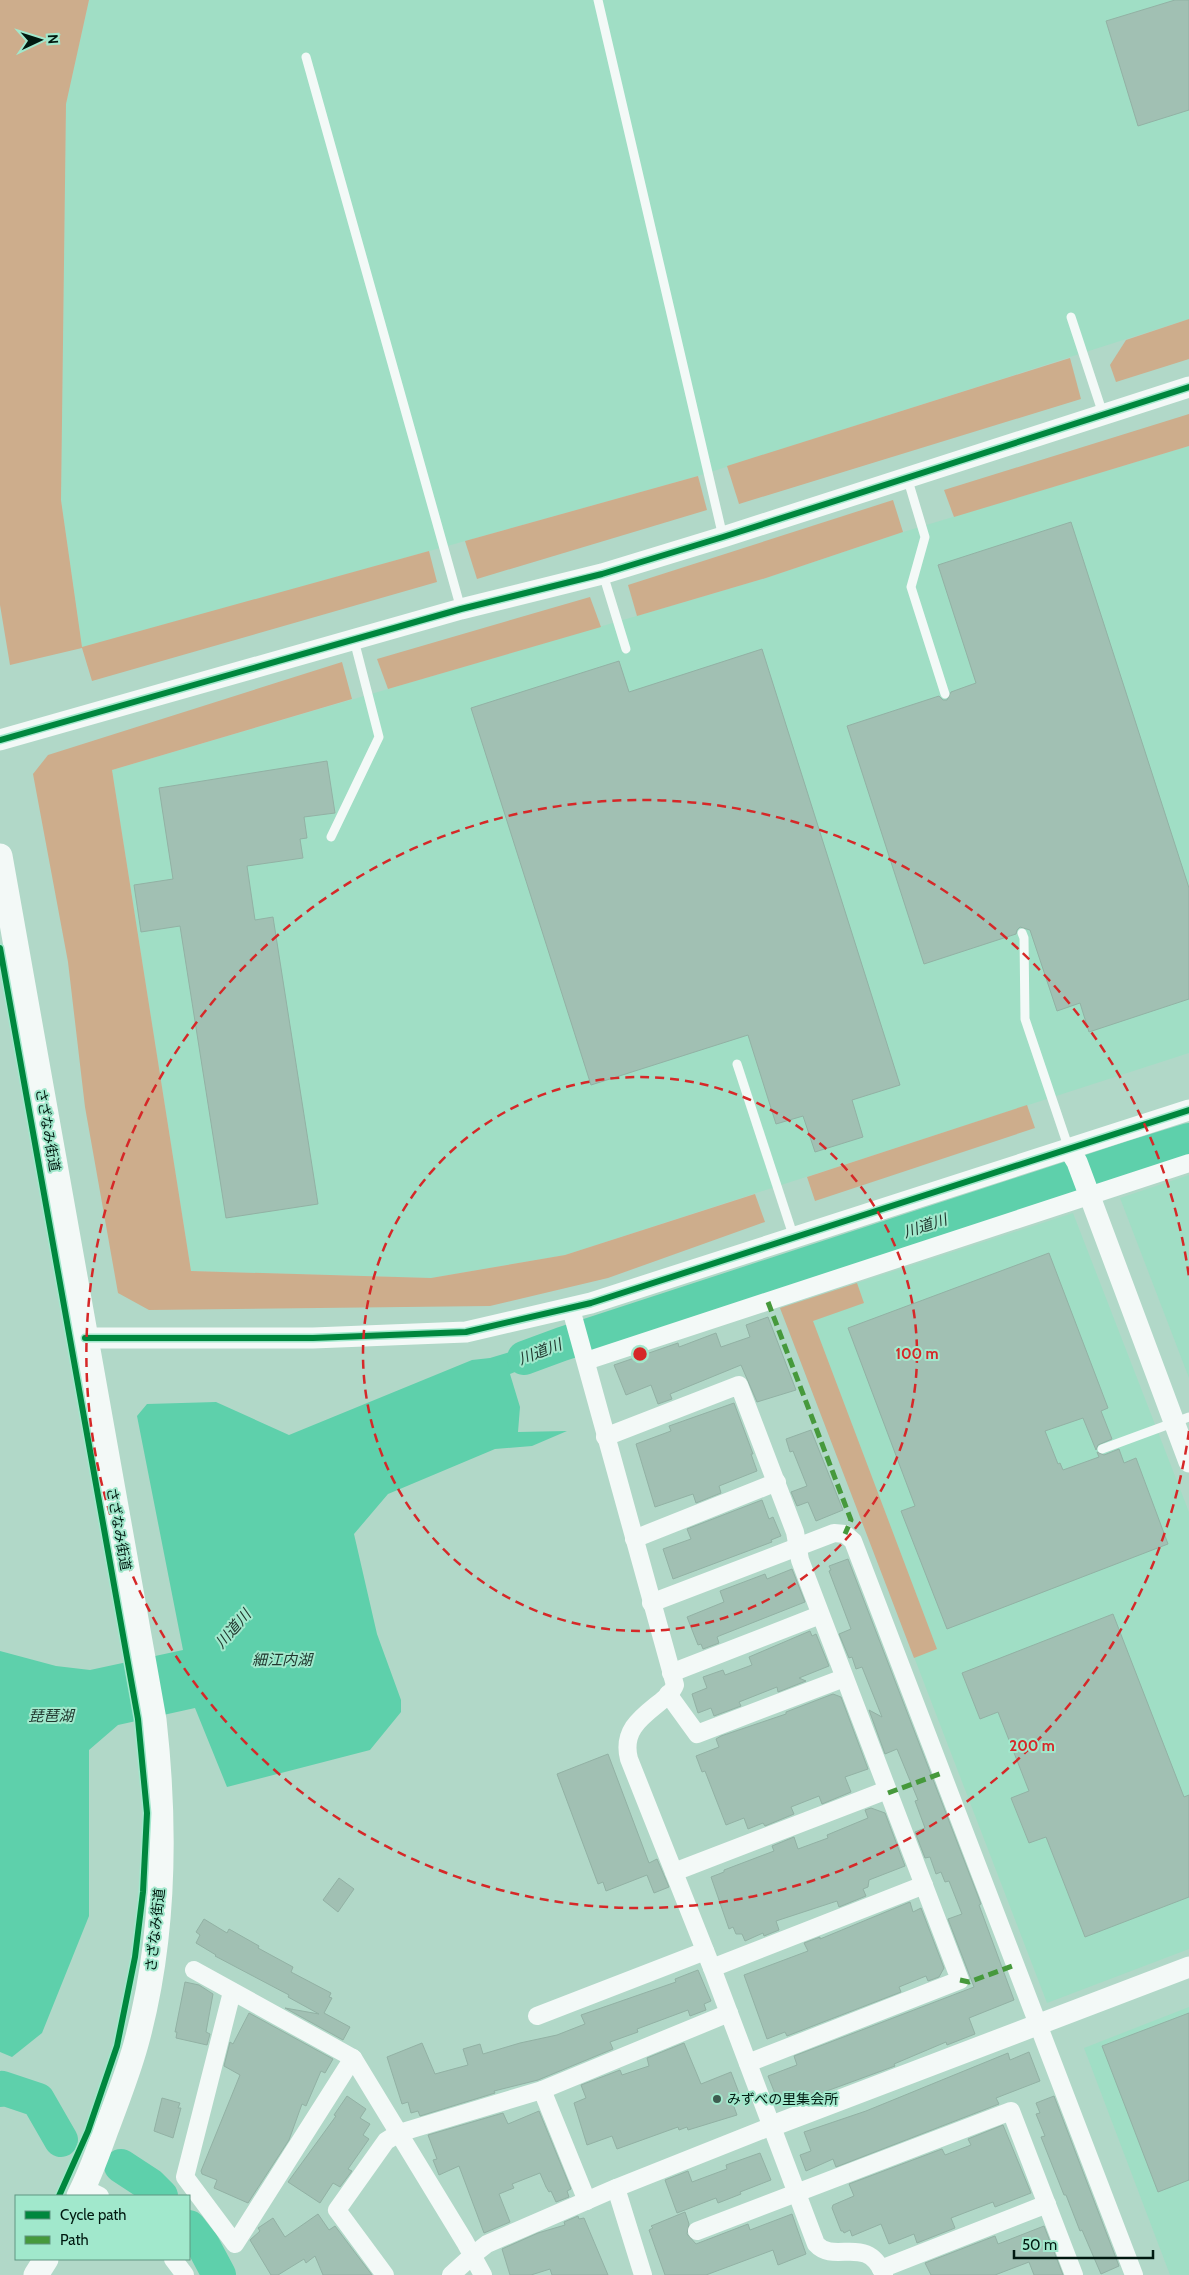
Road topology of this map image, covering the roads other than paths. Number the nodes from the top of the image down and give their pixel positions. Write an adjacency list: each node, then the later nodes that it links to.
1 (598, 0): 7 (lane)
2 (306, 57): 9 (lane)
3 (1071, 317): 5 (lane)
4 (1189, 386): 5 (street)
5 (1104, 414): 6 (street)
6 (907, 477): 7 (street); 12 (lane)
7 (723, 537): 8 (street)
8 (602, 574): 9 (street); 11 (lane)
9 (461, 609): 10 (street)
10 (354, 640): 13 (street); 14 (lane)
11 (626, 648)
12 (945, 694)
13 (0, 740)
14 (331, 837)
15 (0, 856): 24 (main road, さざなみ街道)
16 (1022, 932): 19 (lane)
17 (737, 1064): 22 (lane)
18 (1189, 1110): 19 (street)
19 (1073, 1155): 21 (street); 22 (street)
20 (1189, 1163): 21 (street)
21 (1088, 1194): 25 (street); 26 (street)
22 (794, 1238): 23 (street)
23 (574, 1317): 24 (street); 25 (street)
24 (85, 1338): 55 (main road, さざなみ街道)
25 (585, 1358): 27 (street)
26 (1181, 1419): 28 (lane); 29 (street)
27 (605, 1437): 30 (street); 31 (street)
28 (1102, 1449)
29 (1189, 1462)
30 (777, 1482): 31 (street); 32 (street)
31 (634, 1540): 33 (street)
32 (797, 1546): 33 (street); 34 (street); 48 (street)
33 (651, 1603): 35 (street)
34 (820, 1616): 35 (street); 36 (street)
35 (671, 1673): 37 (street)
36 (844, 1678): 37 (street); 38 (street)
37 (668, 1694): 39 (street)
38 (887, 1790): 39 (street); 40 (street)
39 (674, 1872): 41 (street)
40 (924, 1885): 43 (street); 50 (street)
41 (705, 1951): 43 (street); 47 (street)
42 (1189, 1967): 48 (street)
43 (712, 1968): 46 (street)
44 (194, 1970): 45 (street)
45 (232, 1992): 49 (street); 49 (street)
46 (729, 2013): 50 (street); 51 (street)
47 (537, 2016)
48 (1038, 2025): 52 (street); 71 (street)
49 (353, 2058): 53 (street)
50 (748, 2063): 52 (street)
51 (542, 2090): 53 (street); 57 (street)
52 (772, 2126): 54 (street); 56 (street)
53 (399, 2133): 60 (street); 66 (street)
54 (616, 2188): 57 (street); 69 (street)
55 (87, 2193)
56 (796, 2193): 58 (street); 59 (street); 63 (street)
57 (587, 2201): 60 (street)
58 (1047, 2204): 63 (street); 70 (street)
59 (697, 2231)
60 (473, 2255): 67 (street); 68 (street)
61 (45, 2260): 64 (main road)
62 (174, 2260): 65 (street)
63 (883, 2272)
64 (36, 2275)
65 (185, 2275)
66 (385, 2275)
67 (451, 2275)
68 (483, 2275)
69 (643, 2275)
70 (1074, 2275)
71 (1134, 2275)

